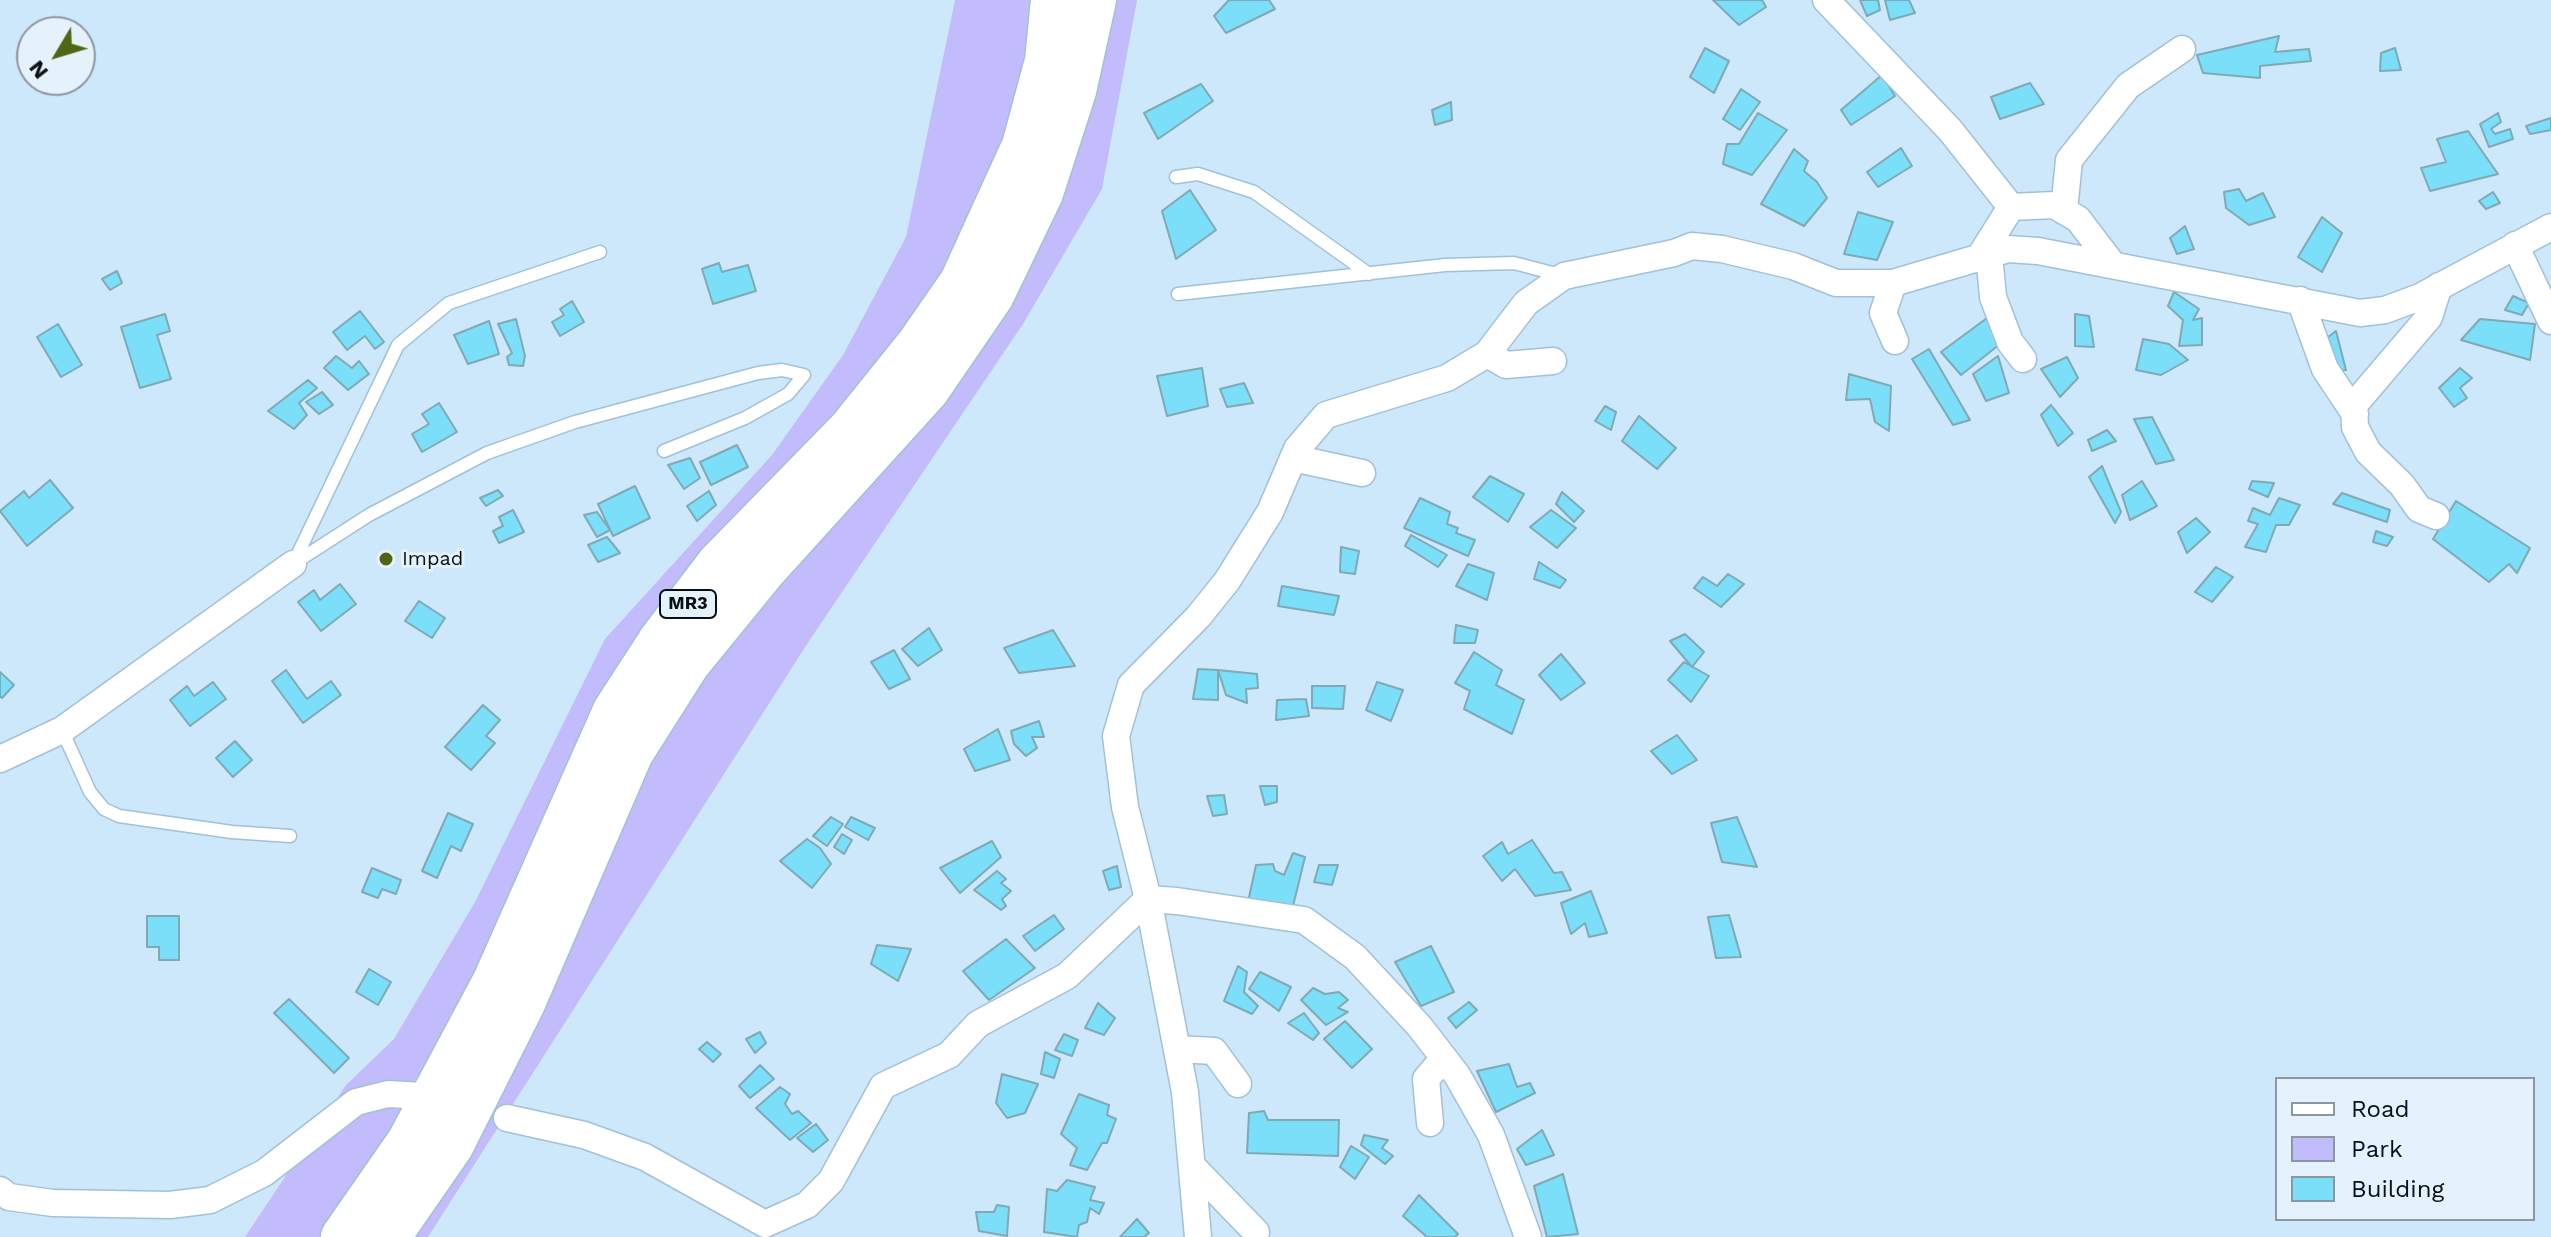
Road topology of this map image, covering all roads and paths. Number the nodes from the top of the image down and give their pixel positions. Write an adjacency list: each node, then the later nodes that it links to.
1 (1053, 0): 45 (highway, MR3)
2 (1094, 0): 46 (highway, MR3)
3 (1826, 0): 7 (street)
4 (2182, 49): 5 (street)
5 (2069, 160): 7 (street); 8 (street)
6 (1176, 177): 14 (lane)
7 (2022, 207): 8 (street); 12 (street)
8 (2064, 211): 13 (street)
9 (2551, 227): 10 (street)
10 (2515, 245): 17 (street); 20 (street)
11 (600, 252): 30 (lane)
12 (1984, 256): 13 (street); 16 (street); 23 (street)
13 (2113, 265): 19 (street)
14 (1369, 274): 15 (lane); 18 (lane)
15 (1564, 276): 16 (street); 22 (street)
16 (1893, 283): 21 (street)
17 (2439, 286): 19 (street); 25 (street)
18 (1178, 294)
19 (2300, 300): 25 (street)
20 (2551, 321)
21 (1895, 341)
22 (1487, 354): 24 (street); 27 (street)
23 (2023, 359)
24 (1553, 361)
25 (2355, 414): 29 (street)
26 (664, 451): 30 (lane)
27 (1293, 458): 28 (street); 34 (street)
28 (1362, 473)
29 (2436, 516)
30 (293, 564): 31 (street)
31 (62, 730): 32 (street); 33 (lane)
32 (0, 759)
33 (290, 836)
34 (1148, 899): 35 (street); 36 (street); 43 (street)
35 (1177, 1049): 37 (street); 41 (street)
36 (1444, 1058): 40 (street); 48 (street)
37 (1238, 1084)
38 (423, 1096): 42 (street)
39 (507, 1118): 43 (street)
40 (1430, 1123)
41 (1192, 1166): 44 (street); 47 (street)
42 (0, 1190)
43 (759, 1231)
44 (1247, 1235)
45 (343, 1237)
46 (388, 1237)
47 (1198, 1237)
48 (1528, 1237)

